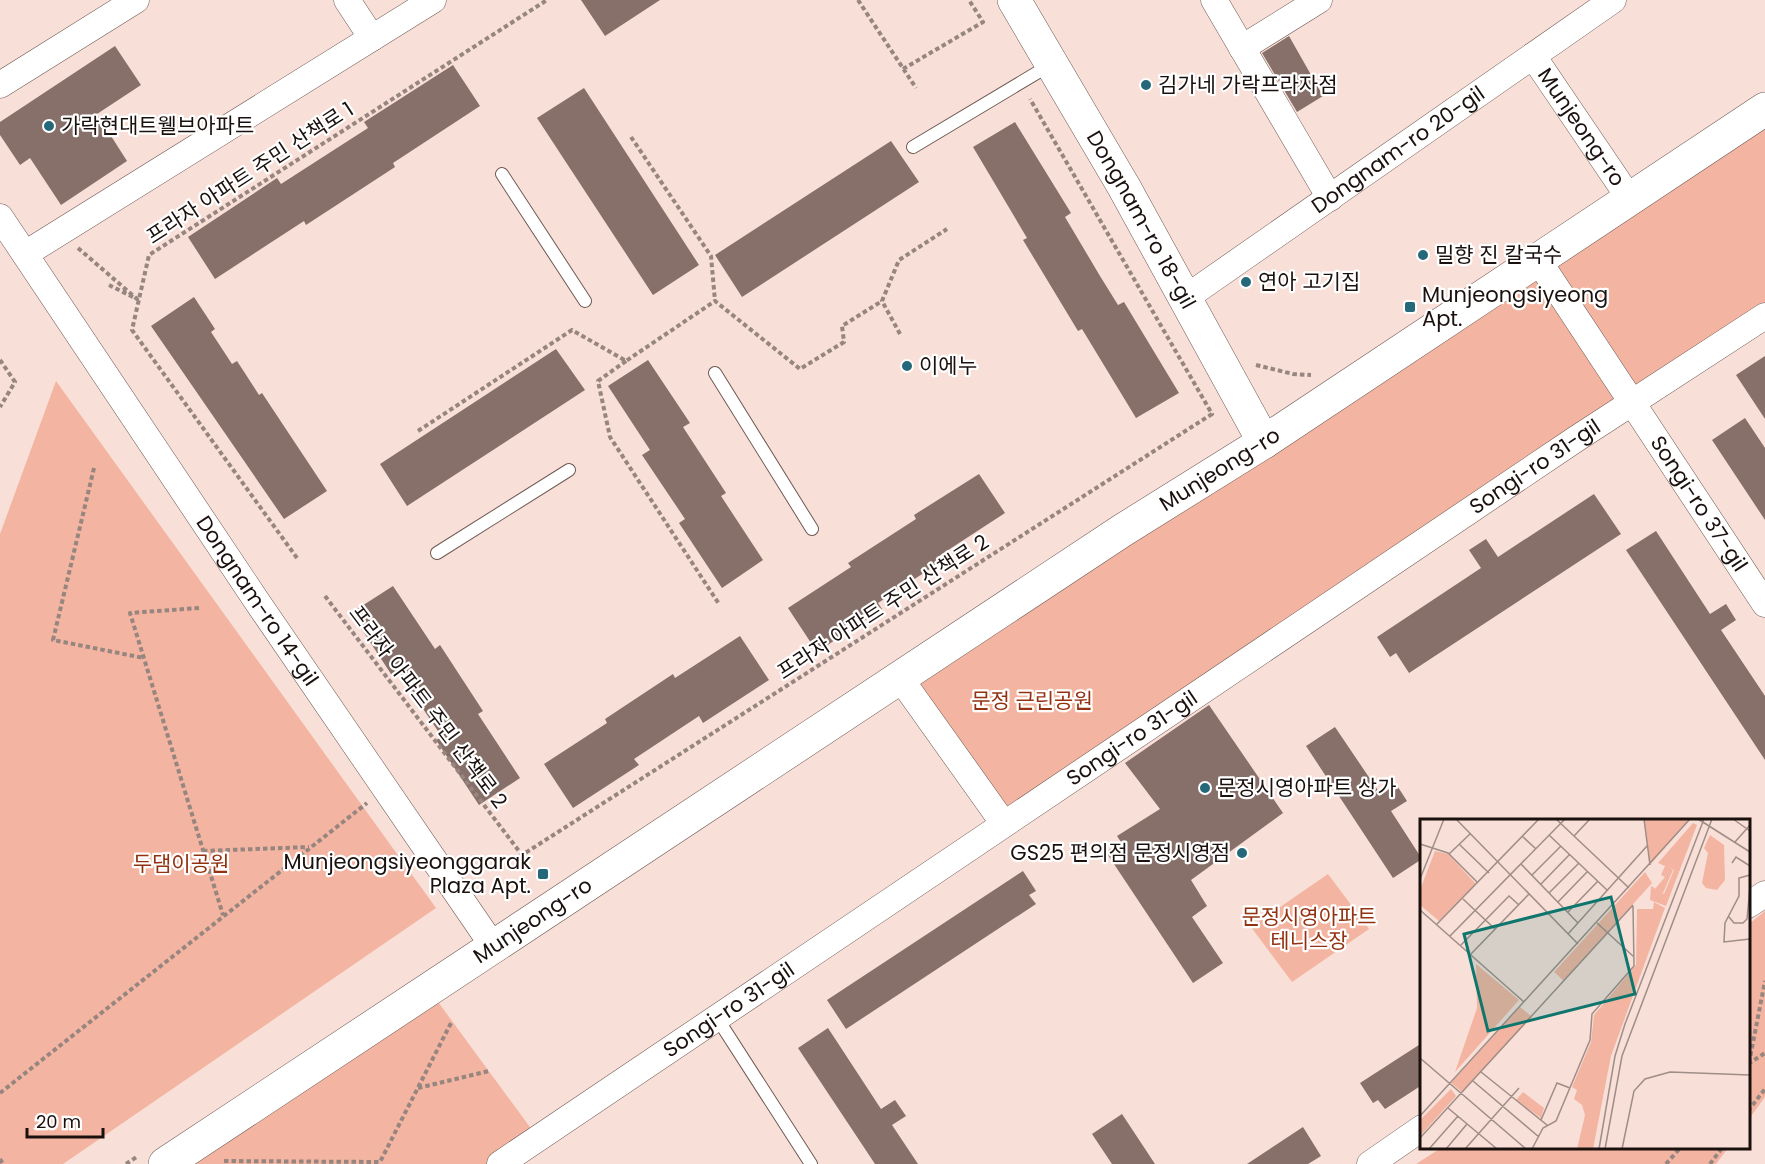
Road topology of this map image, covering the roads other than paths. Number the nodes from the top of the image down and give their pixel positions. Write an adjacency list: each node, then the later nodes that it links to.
1 (136, 0): 12 (street)
2 (347, 0): 8 (street)
3 (433, 0): 8 (street)
4 (1014, 0): 11 (street, Dongnam-ro 18-gil)
5 (1214, 0): 9 (street)
6 (1319, 0): 9 (street)
7 (1613, 0): 10 (street, Dongnam-ro 20-gil)
8 (372, 38): 19 (street)
9 (1242, 48): 16 (street)
10 (1533, 56): 16 (street, Dongnam-ro 20-gil); 17 (street, Munjeong-ro)
11 (1052, 64): 14 (lane); 21 (street, Dongnam-ro 18-gil)
12 (0, 85)
13 (1765, 109): 17 (street, Munjeong-ro)
14 (913, 147)
15 (502, 174): 22 (lane)
16 (1330, 198): 21 (street, Dongnam-ro 20-gil)
17 (1630, 199): 20 (street, Munjeong-ro)
18 (0, 217): 19 (street, Dongnam-ro 14-gil)
19 (25, 254): 35 (street, Dongnam-ro 14-gil)
20 (1538, 260): 25 (street); 26 (street, Munjeong-ro)
21 (1184, 299): 26 (street, Dongnam-ro 18-gil)
22 (585, 301)
23 (1765, 316): 25 (street, Songi-ro 31-gil)
24 (715, 373): 28 (lane)
25 (1632, 405): 30 (street, Songi-ro 37-gil); 32 (street, Songi-ro 31-gil)
26 (1264, 442): 31 (street, Munjeong-ro)
27 (569, 470): 29 (lane)
28 (812, 529)
29 (437, 553)
30 (1765, 604)
31 (900, 678): 32 (street); 35 (street, Munjeong-ro)
32 (1004, 824): 36 (street, Songi-ro 31-gil)
33 (1765, 894): 34 (street)
34 (1750, 904)
35 (493, 946): 38 (street, Munjeong-ro)
36 (717, 1018): 39 (street, Songi-ro 31-gil); 40 (lane)
37 (1420, 1129): 41 (street)
38 (165, 1164)
39 (500, 1164)
40 (812, 1164)
41 (1370, 1164)

